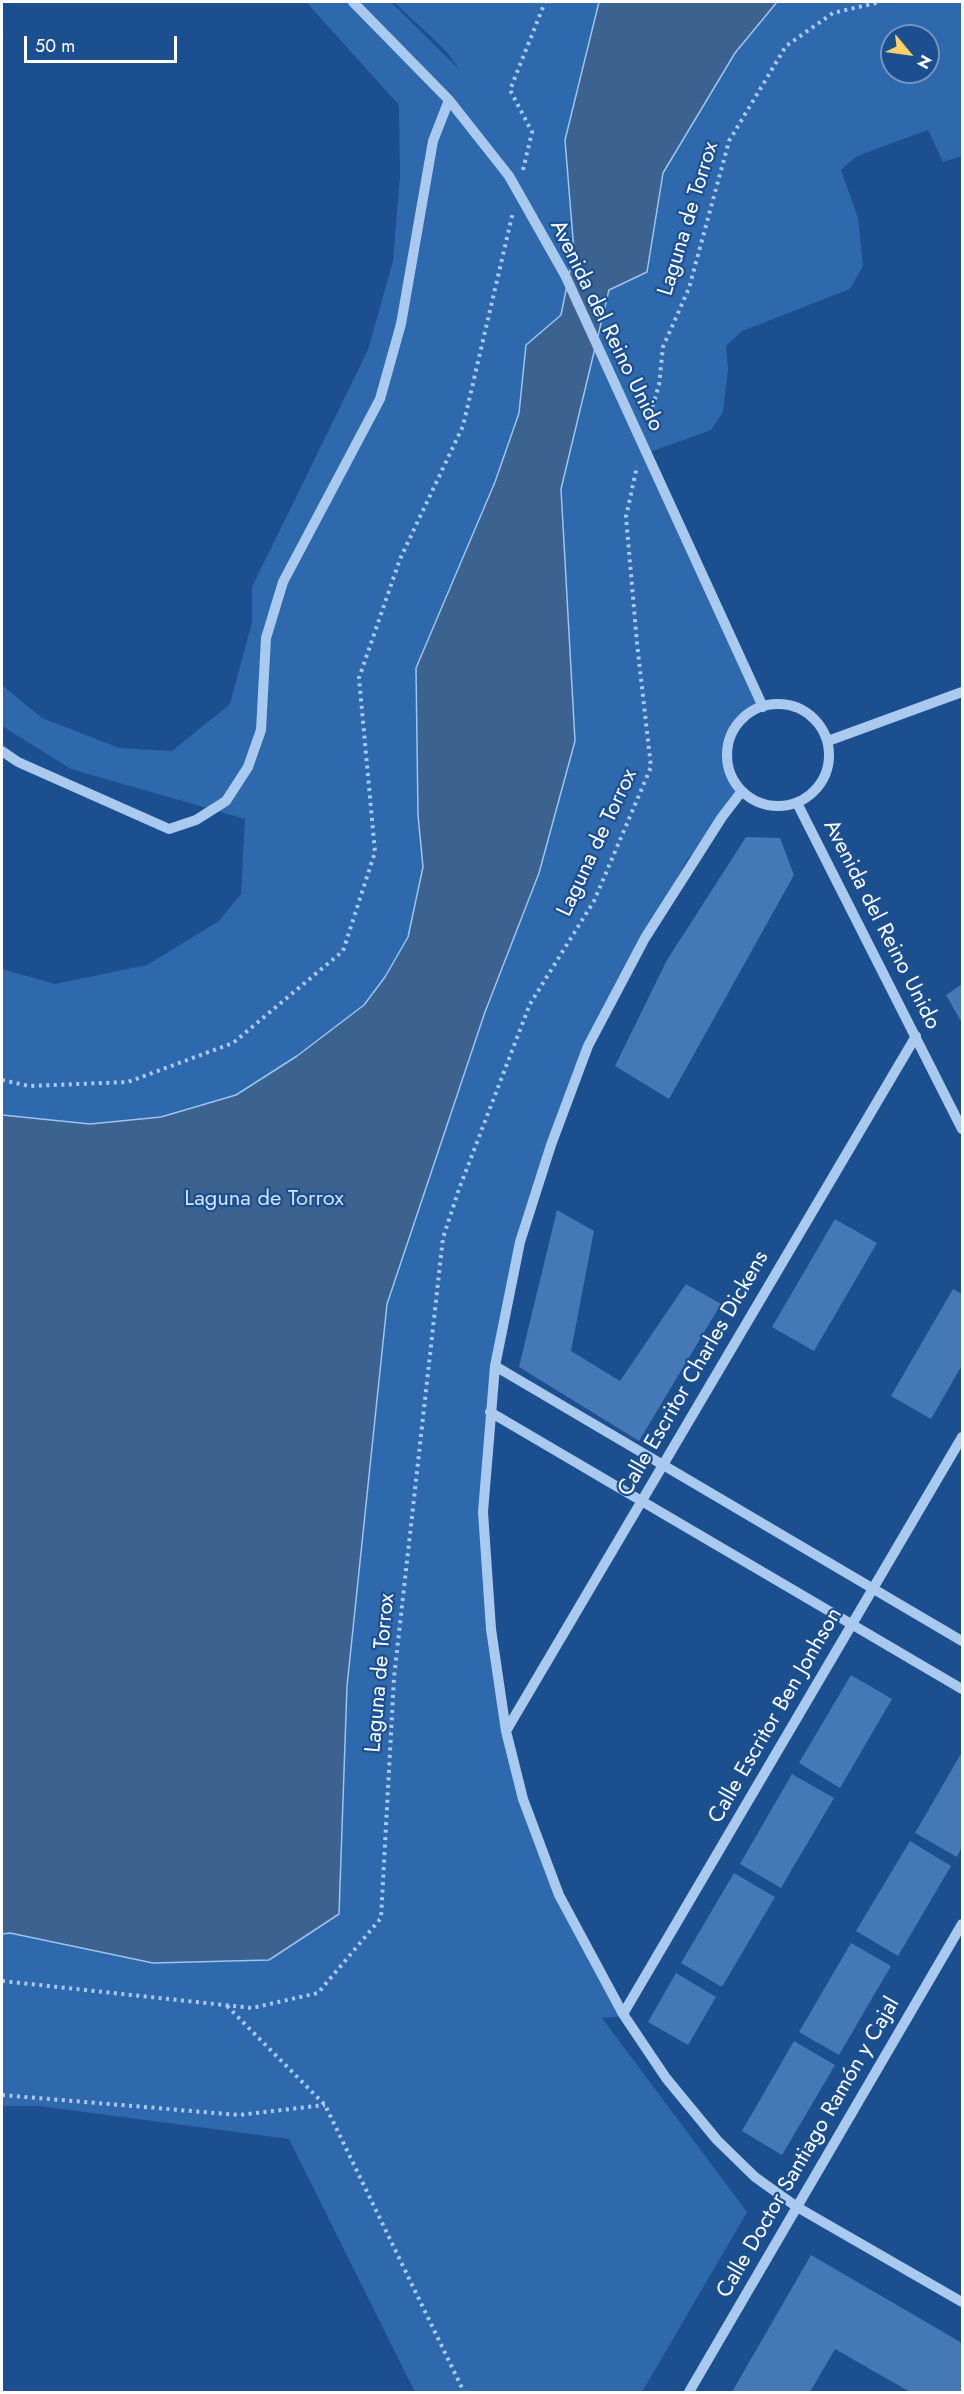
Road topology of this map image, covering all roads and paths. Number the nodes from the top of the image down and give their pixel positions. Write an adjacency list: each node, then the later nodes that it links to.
1 (353, 2): 4 (street, Avenida del Reino Unido)
2 (545, 2): 5 (path)
3 (880, 2): 6 (path, Laguna de Torrox)
4 (449, 100): 5 (street, Avenida del Reino Unido); 10 (street)
5 (518, 192): 6 (street, Avenida del Reino Unido); 14 (path)
6 (642, 444): 8 (street, Avenida del Reino Unido); 28 (path, Laguna de Torrox)
7 (963, 692): 9 (street)
8 (763, 707): 9 (street); 11 (street)
9 (828, 741): 12 (street)
10 (2, 751)
11 (742, 791): 12 (street); 16 (street)
12 (797, 803): 13 (street, Avenida del Reino Unido)
13 (915, 1036): 15 (street, Avenida del Reino Unido); 19 (street, Calle Escritor Charles Dickens)
14 (2, 1080)
15 (963, 1129)
16 (495, 1366): 17 (street); 19 (street)
17 (490, 1412): 20 (street); 25 (street)
18 (963, 1437): 21 (street, Calle Escritor Ben Jonhson)
19 (663, 1465): 20 (street, Calle Escritor Charles Dickens); 21 (street)
20 (642, 1501): 22 (street); 25 (street, Calle Escritor Charles Dickens)
21 (873, 1589): 22 (street, Calle Escritor Ben Jonhson); 23 (street)
22 (852, 1624): 24 (street); 29 (street, Calle Escritor Ben Jonhson)
23 (963, 1641)
24 (963, 1689)
25 (506, 1731): 29 (street)
26 (963, 1923): 32 (street, Calle Doctor Santiago Ramón y Cajal)
27 (2, 1981): 28 (path, Laguna de Torrox)
28 (227, 2005): 31 (path)
29 (623, 2014): 32 (street)
30 (2, 2095): 31 (path)
31 (325, 2105): 34 (path)
32 (797, 2208): 33 (street); 35 (street, Calle Doctor Santiago Ramón y Cajal)
33 (963, 2302)
34 (464, 2392)
35 (689, 2392)

